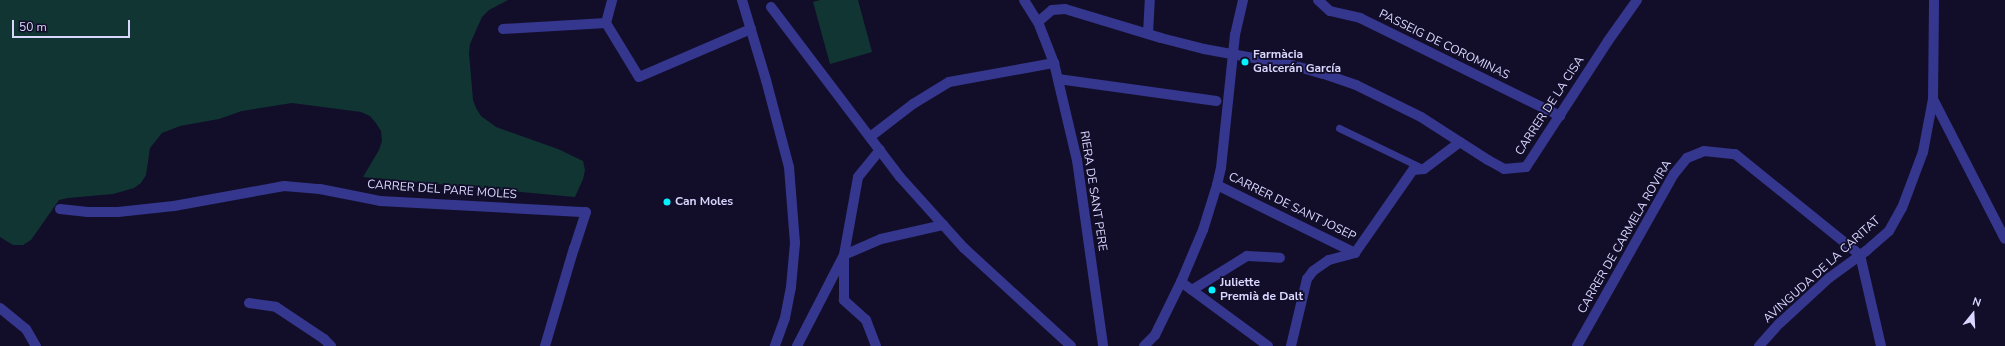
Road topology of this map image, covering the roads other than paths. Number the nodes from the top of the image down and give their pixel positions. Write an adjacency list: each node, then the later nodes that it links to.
1 (612, 0): 11 (street)
2 (742, 0): 13 (street)
3 (1024, 0): 10 (street, RIERA DE SANT PERE)
4 (1150, 0): 14 (street)
5 (1243, 0): 15 (street)
6 (1318, 0): 20 (street, PASSEIG DE COROMINAS)
7 (1637, 0): 20 (street, CARRER DE LA CISA)
8 (1934, 0): 18 (street, AVINGUDA DE LA CARITAT)
9 (771, 7): 22 (street)
10 (1038, 22): 14 (street, CARRER DE LA CISA); 16 (street, RIERA DE SANT PERE)
11 (606, 23): 12 (street); 13 (street)
12 (503, 29)
13 (751, 29): 41 (street)
14 (1148, 34): 15 (street, CARRER DE LA CISA)
15 (1232, 54): 23 (street, CARRER DE LA CISA); 26 (street)
16 (1054, 63): 17 (street, RIERA DE SANT PERE); 22 (street)
17 (1058, 79): 19 (street); 45 (street, RIERA DE SANT PERE)
18 (1933, 99): 29 (street); 32 (street, AVINGUDA DE LA CARITAT)
19 (1216, 101)
20 (1560, 116): 23 (street, CARRER DE LA CISA)
21 (1339, 128): 25 (lane)
22 (870, 137): 24 (street)
23 (1460, 142): 25 (street, CARRER DE SANT JOSEP)
24 (880, 150): 28 (street); 31 (street)
25 (1424, 169): 30 (street, CARRER DE SANT JOSEP)
26 (1217, 185): 30 (street, CARRER DE SANT JOSEP); 34 (street)
27 (60, 209): 40 (street, CARRER DEL PARE MOLES)
28 (943, 225): 31 (street); 44 (street)
29 (2005, 239)
30 (1355, 253): 48 (street, CARRER DE SANT JOSEP)
31 (844, 255): 42 (street); 43 (street)
32 (1860, 255): 49 (street, CARRER DE CARMELA ROVIRA); 50 (street, AVINGUDA DE LA CARITAT); 51 (street)
33 (1280, 258): 35 (street)
34 (1181, 282): 35 (street); 46 (street)
35 (1192, 290): 47 (street)
36 (249, 303): 39 (street)
37 (0, 308): 38 (street)
38 (36, 346)
39 (331, 346)
40 (546, 346)
41 (775, 346)
42 (797, 346)
43 (876, 346)
44 (1070, 346)
45 (1103, 346)
46 (1144, 346)
47 (1268, 346)
48 (1291, 346)
49 (1576, 346)
50 (1759, 346)
51 (1881, 346)

